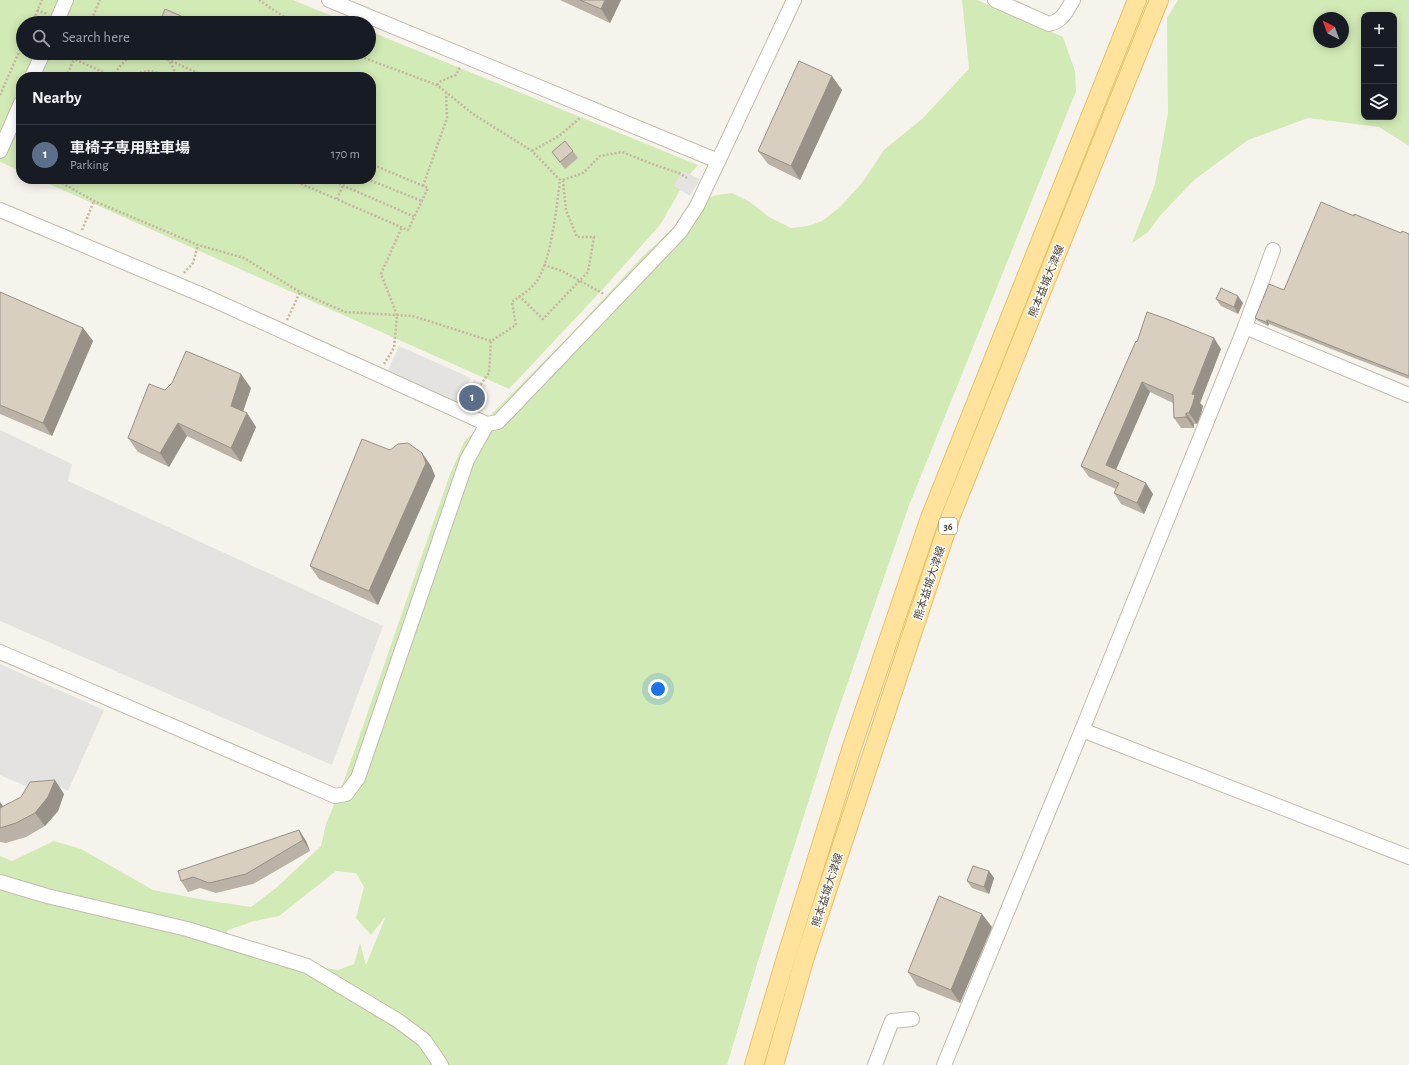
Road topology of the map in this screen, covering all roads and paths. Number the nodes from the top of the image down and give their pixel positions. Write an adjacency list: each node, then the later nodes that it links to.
1 (42, 0): 11 (path)
2 (66, 0): 14 (street)
3 (100, 0): 15 (path)
4 (259, 0): 16 (path)
5 (330, 0): 17 (street)
6 (794, 0): 44 (street)
7 (995, 0): 8 (street)
8 (1073, 0)
9 (1137, 0): 82 (main road, 熊本益城大津線 / 36)
10 (1159, 0): 83 (main road, 熊本益城大津線 / 36)
11 (37, 10): 12 (path); 13 (path)
12 (35, 16)
13 (48, 16)
14 (54, 16)
15 (93, 16)
16 (283, 16)
17 (369, 16)
18 (376, 19): 44 (street)
19 (16, 60): 27 (path)
20 (40, 60): 29 (street)
21 (74, 60): 30 (path)
22 (76, 60): 31 (path)
23 (126, 60): 32 (path)
24 (169, 60): 35 (path); 36 (path)
25 (370, 60): 37 (path)
26 (462, 63): 37 (path)
27 (12, 68): 28 (path); 39 (path)
28 (17, 70)
29 (34, 72)
30 (68, 72)
31 (102, 72)
32 (115, 72)
33 (142, 72): 34 (path)
34 (158, 72)
35 (175, 72)
36 (196, 72)
37 (437, 85): 38 (path)
38 (446, 92): 43 (path); 52 (path)
39 (0, 95)
40 (16, 114): 42 (street)
41 (585, 114): 43 (path)
42 (0, 151)
43 (532, 151): 47 (path)
44 (718, 161): 75 (street)
45 (376, 166): 52 (path)
46 (687, 178): 47 (path)
47 (562, 180): 62 (path); 64 (path)
48 (376, 183): 55 (path)
49 (64, 184): 54 (path)
50 (302, 184): 53 (path)
51 (342, 185): 53 (path); 57 (path)
52 (423, 186): 55 (path)
53 (337, 199): 58 (path)
54 (94, 201): 59 (path); 60 (path)
55 (422, 201): 57 (path)
56 (0, 210): 75 (street)
57 (415, 216): 58 (path)
58 (402, 227): 68 (path)
59 (80, 234)
60 (198, 245): 63 (path); 65 (path)
61 (1273, 250): 70 (street)
62 (544, 265): 64 (path); 67 (path)
63 (180, 278)
64 (580, 280): 66 (path); 67 (path)
65 (300, 292): 68 (path); 69 (path)
66 (604, 294)
67 (519, 296): 71 (path)
68 (397, 314): 71 (path); 72 (path)
69 (285, 324)
70 (1246, 327): 73 (street); 77 (street)
71 (491, 341): 74 (path)
72 (383, 366)
73 (1409, 395)
74 (467, 403)
75 (487, 424): 76 (street)
76 (0, 652)
77 (1082, 730): 78 (street); 85 (street)
78 (1409, 857)
79 (0, 882): 81 (street)
80 (912, 1019): 84 (street)
81 (441, 1065)
82 (754, 1065)
83 (774, 1065)
84 (875, 1065)
85 (944, 1065)

